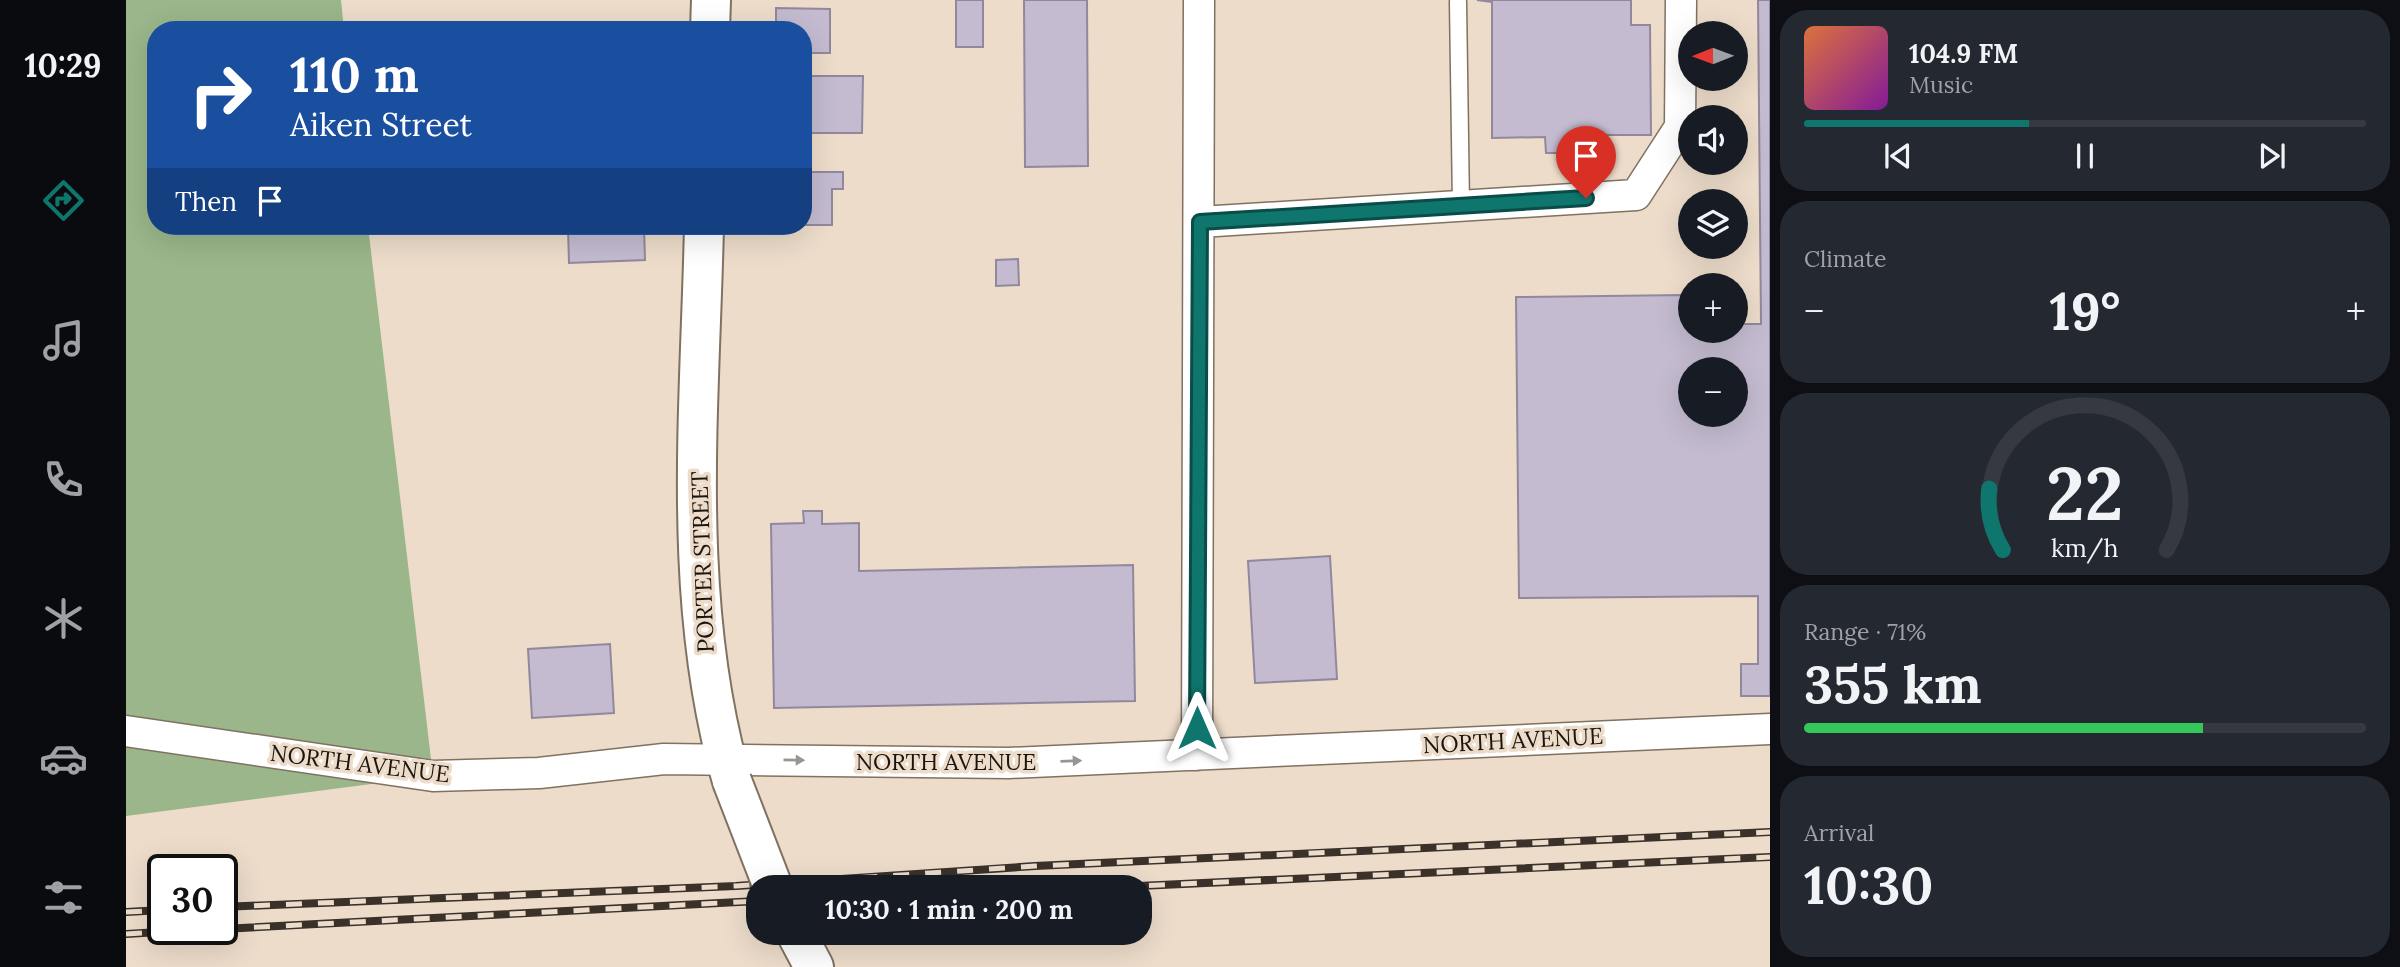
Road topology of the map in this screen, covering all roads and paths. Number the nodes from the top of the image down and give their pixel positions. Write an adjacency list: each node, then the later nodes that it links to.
1 (711, 0): 5 (street)
2 (1199, 0): 7 (street)
3 (1681, 0): 6 (street)
4 (1458, 2): 6 (lane)
5 (710, 21)
6 (1461, 205): 7 (street)
7 (1200, 222): 11 (street)
8 (705, 235): 12 (street, PORTER STREET)
9 (1770, 729): 11 (street, NORTH AVENUE)
10 (126, 731): 12 (street, NORTH AVENUE)
11 (1197, 755): 12 (street, NORTH AVENUE, one-way to 11)
12 (729, 770): 13 (street, PORTER STREET, bridge)
13 (769, 875)
14 (802, 945): 15 (street)
15 (814, 967)

